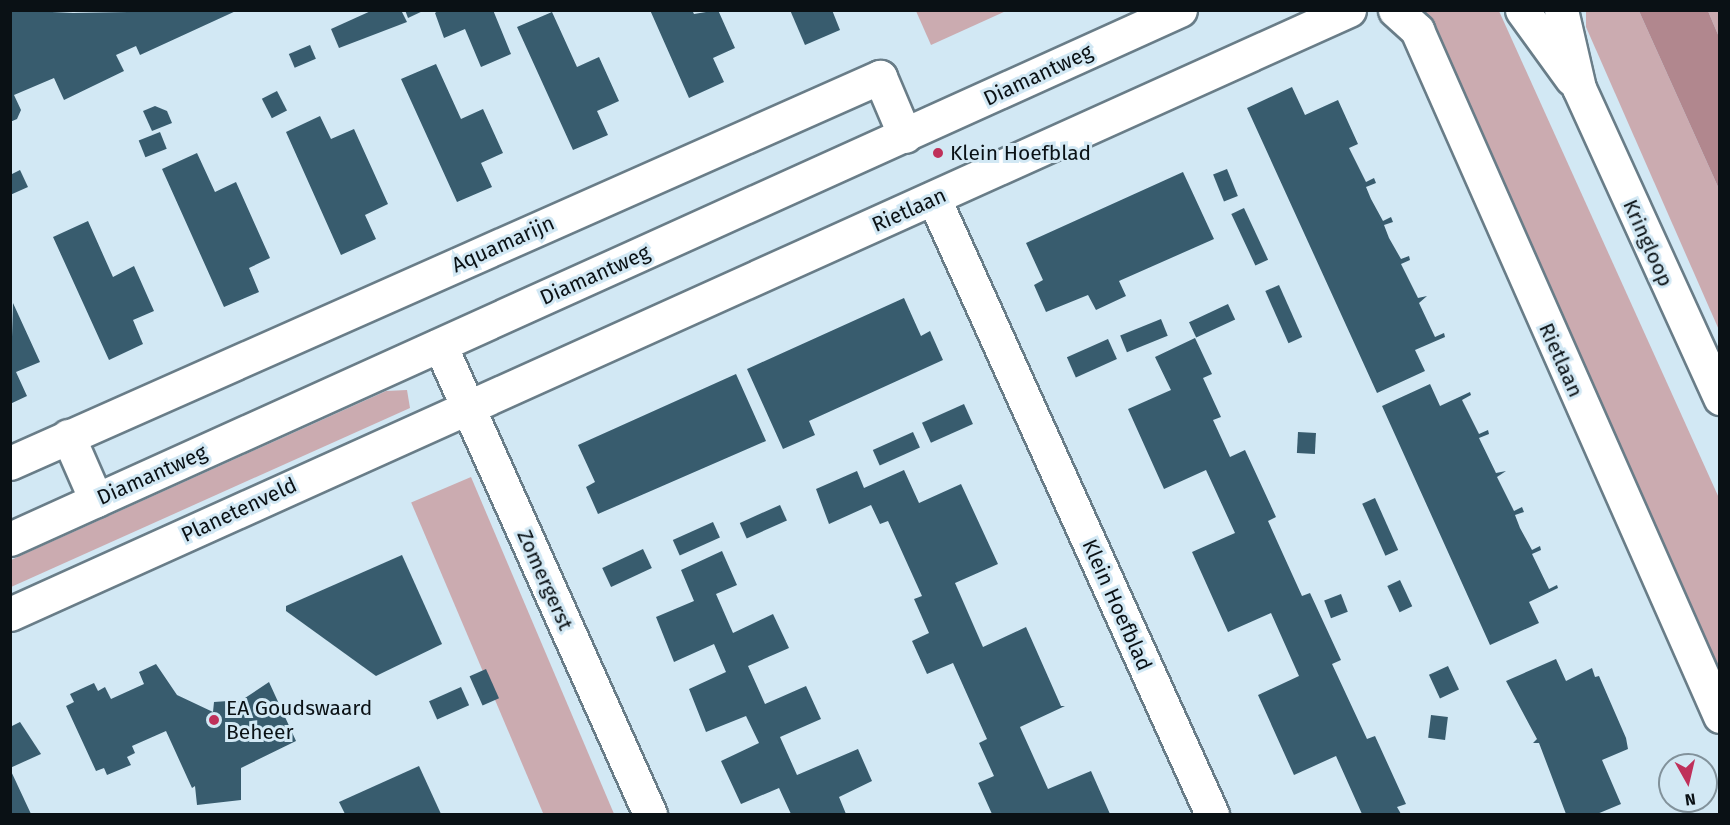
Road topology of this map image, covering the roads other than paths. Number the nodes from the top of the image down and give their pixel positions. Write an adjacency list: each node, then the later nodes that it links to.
1 (1180, 10): 7 (street, Diamantweg)
2 (1349, 10): 8 (street, Rietlaan)
3 (1395, 10): 17 (street, Rietlaan)
4 (1522, 10): 6 (street, Kringloop)
5 (1561, 10): 6 (street, Kringloop)
6 (1579, 88): 10 (street, Kringloop)
7 (905, 136): 9 (street, Diamantweg); 12 (street, Aquamarijn)
8 (934, 199): 11 (street, Rietlaan); 19 (street, Klein Hoefblad)
9 (440, 345): 11 (street, Zomergerst); 14 (street, Diamantweg)
10 (1719, 398)
11 (467, 406): 16 (street, Planetenveld); 18 (street, Zomergerst)
12 (68, 436): 13 (street, Aquamarijn); 14 (street)
13 (10, 463)
14 (96, 500): 15 (street, Diamantweg)
15 (10, 539)
16 (10, 614)
17 (1719, 716)
18 (650, 814)
19 (1212, 814)

